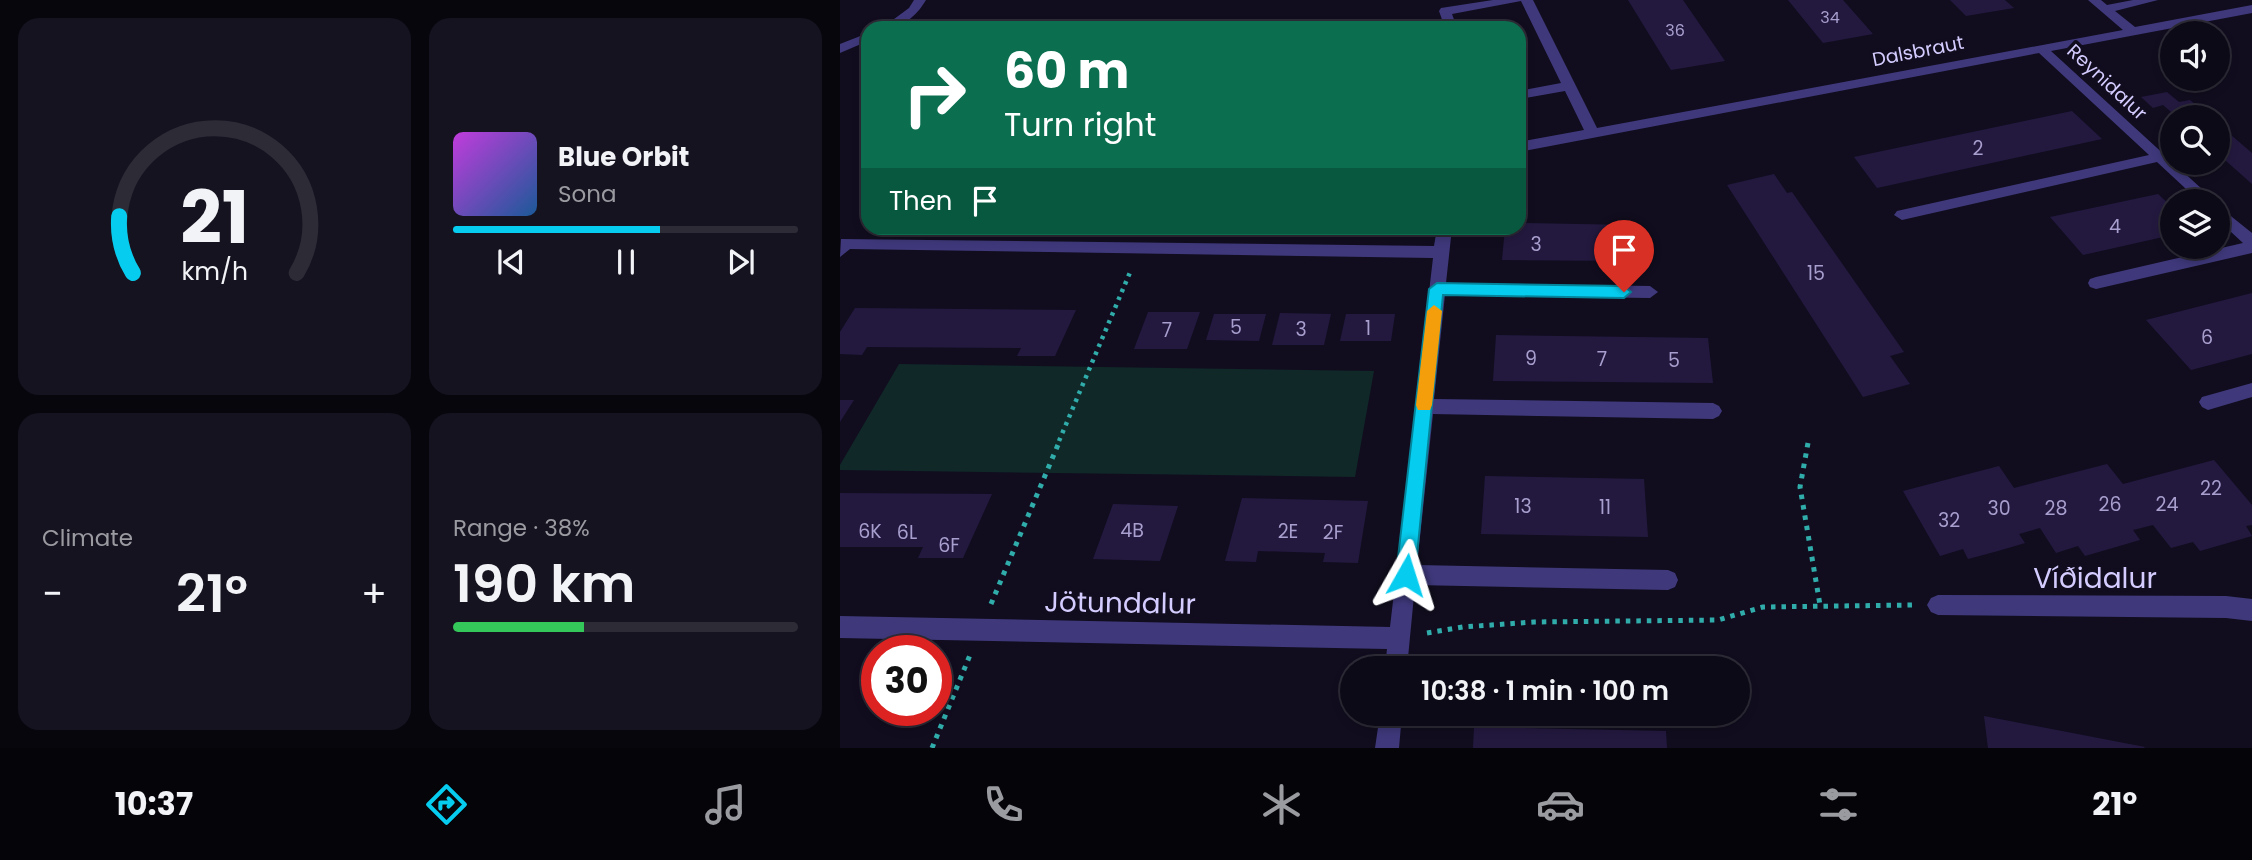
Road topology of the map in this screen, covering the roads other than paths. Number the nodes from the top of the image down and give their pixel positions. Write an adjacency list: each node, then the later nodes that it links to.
1 (920, 0): 8 (street)
2 (1516, 0): 9 (street)
3 (1527, 0): 14 (street)
4 (2094, 0): 6 (street)
5 (2152, 0): 6 (street)
6 (2105, 9): 10 (street)
7 (2252, 9): 10 (street, Dalsbraut)
8 (898, 21)
9 (1448, 21)
10 (2132, 31): 12 (street, Dalsbraut)
11 (861, 40): 13 (street)
12 (2041, 48): 16 (street, Dalsbraut); 18 (street, Reynidalur)
13 (840, 49)
14 (1569, 86): 15 (street); 16 (street)
15 (1526, 94)
16 (1592, 132): 17 (street, Dalsbraut)
17 (1526, 145)
18 (2160, 157): 21 (street)
19 (2180, 175): 20 (street, Reynidalur)
20 (2195, 189)
21 (1902, 215)
22 (2230, 223): 24 (street)
23 (1443, 235): 26 (street)
24 (2252, 244): 27 (street)
25 (843, 247): 26 (street)
26 (1441, 252): 28 (street)
27 (2096, 283)
28 (1437, 289): 29 (street); 32 (street)
29 (1650, 292)
30 (2252, 390): 31 (street)
31 (2208, 402)
32 (1424, 406): 33 (street); 34 (street)
33 (1713, 411)
34 (1406, 575): 35 (street); 39 (street)
35 (1668, 580)
36 (1938, 605): 37 (street, Víðidalur)
37 (2252, 610)
38 (840, 627): 39 (street, Jötundalur)
39 (1399, 638): 40 (street)
40 (1397, 656)
41 (1390, 726): 42 (street)
42 (1387, 748)

